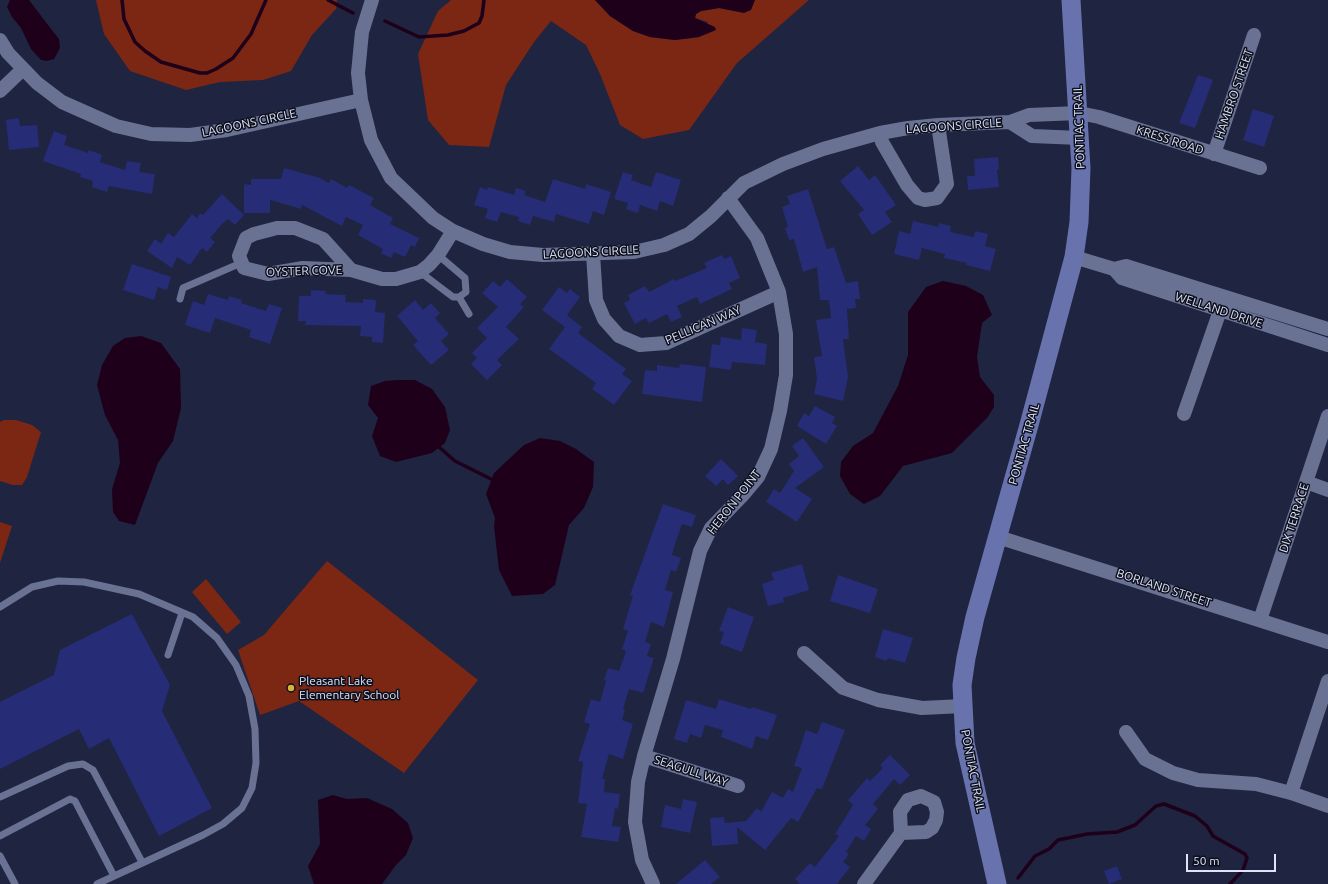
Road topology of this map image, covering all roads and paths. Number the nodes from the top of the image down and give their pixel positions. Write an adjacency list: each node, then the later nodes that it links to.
1 (372, 0): 7 (street, LAGOONS CIRCLE)
2 (1071, 0): 8 (main road, PONTIAC TRAIL)
3 (1254, 35): 13 (street, HAMBRO STREET)
4 (0, 40): 5 (street, LAGOONS CIRCLE)
5 (23, 69): 6 (street); 7 (street, LAGOONS CIRCLE)
6 (0, 91)
7 (361, 100): 16 (street, LAGOONS CIRCLE)
8 (1079, 113): 9 (street, LAGOONS CIRCLE); 12 (main road, PONTIAC TRAIL); 13 (street, KRESS ROAD)
9 (1010, 122): 10 (street, LAGOONS CIRCLE); 12 (street, LAGOONS CIRCLE)
10 (938, 125): 11 (street, LAGOONS CIRCLE); 11 (street)
11 (880, 133): 15 (street, LAGOONS CIRCLE)
12 (1080, 138): 19 (main road, PONTIAC TRAIL)
13 (1214, 154): 14 (street, KRESS ROAD)
14 (1260, 168)
15 (728, 198): 18 (street, LAGOONS CIRCLE); 24 (street, HERON POINT)
16 (453, 231): 17 (street, OYSTER COVE); 18 (street, LAGOONS CIRCLE)
17 (438, 254): 23 (street, OYSTER COVE); 25 (lane)
18 (593, 254): 24 (street, PELLICAN WAY)
19 (1074, 256): 21 (street, WELLAND DRIVE); 36 (main road, PONTIAC TRAIL)
20 (241, 263): 22 (street, OYSTER COVE); 22 (street, OYSTER COVE); 27 (lane)
21 (1114, 269): 26 (street, WELLAND DRIVE); 28 (street, WELLAND DRIVE)
22 (351, 270): 23 (street, OYSTER COVE)
23 (420, 272): 25 (lane)
24 (779, 292): 46 (street, HERON POINT)
25 (459, 297): 29 (lane)
26 (1224, 297): 28 (street); 30 (street, WELLAND DRIVE)
27 (180, 299)
28 (1220, 311): 31 (street, WELLAND DRIVE); 32 (street)
29 (469, 314)
30 (1328, 329)
31 (1328, 345)
32 (1184, 414)
33 (1328, 416): 34 (street, DIX TERRACE)
34 (1306, 482): 35 (street); 39 (street, DIX TERRACE)
35 (1328, 490)
36 (998, 537): 39 (street, BORLAND STREET); 44 (main road, PONTIAC TRAIL)
37 (0, 607): 38 (lane)
38 (182, 612): 42 (lane); 54 (lane)
39 (1260, 620): 40 (street, BORLAND STREET)
40 (1328, 642)
41 (804, 653): 44 (street)
42 (168, 655)
43 (1328, 681): 48 (street)
44 (963, 706): 60 (main road, PONTIAC TRAIL)
45 (1126, 732): 48 (street)
46 (644, 756): 47 (street, SEAGULL WAY); 58 (street, HERON POINT)
47 (738, 786)
48 (1291, 793): 50 (street)
49 (0, 797): 54 (lane)
50 (1328, 806)
51 (901, 833): 59 (street)
52 (0, 836): 55 (lane)
53 (0, 856): 56 (lane)
54 (142, 862): 55 (lane)
55 (114, 876): 57 (lane)
56 (16, 884)
57 (97, 884)
58 (653, 884)
59 (864, 884)
60 (997, 884)

